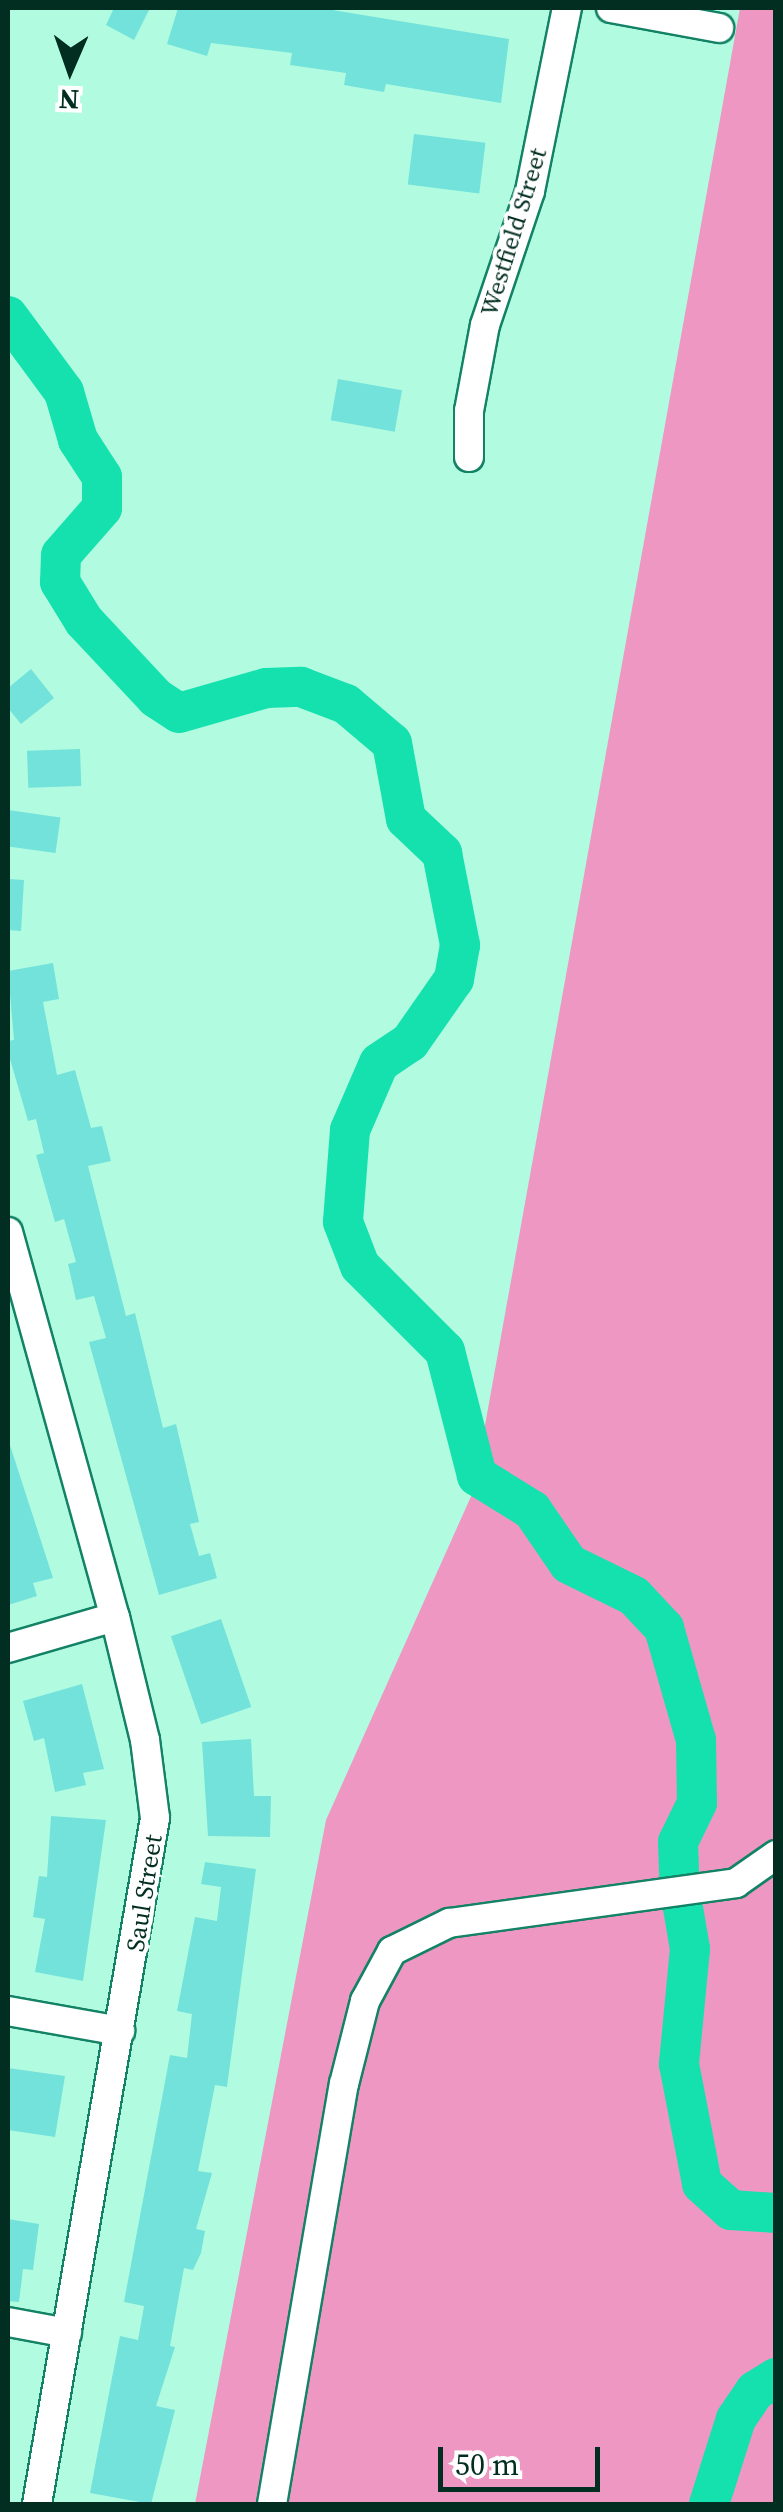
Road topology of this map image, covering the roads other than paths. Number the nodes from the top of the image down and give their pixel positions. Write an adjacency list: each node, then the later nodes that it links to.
1 (567, 8): 4 (street, Westfield Street)
2 (611, 8): 3 (street)
3 (719, 28)
4 (469, 457)
5 (8, 1232): 6 (street, Saul Street)
6 (14, 1276): 7 (street, Saul Street)
7 (114, 1618): 8 (street); 11 (street, Saul Street)
8 (8, 1648)
9 (776, 1854): 15 (street)
10 (8, 2011): 11 (street)
11 (120, 2032): 13 (street, Saul Street)
12 (8, 2322): 13 (street)
13 (67, 2333): 14 (street, Saul Street)
14 (37, 2504)
15 (272, 2504)

